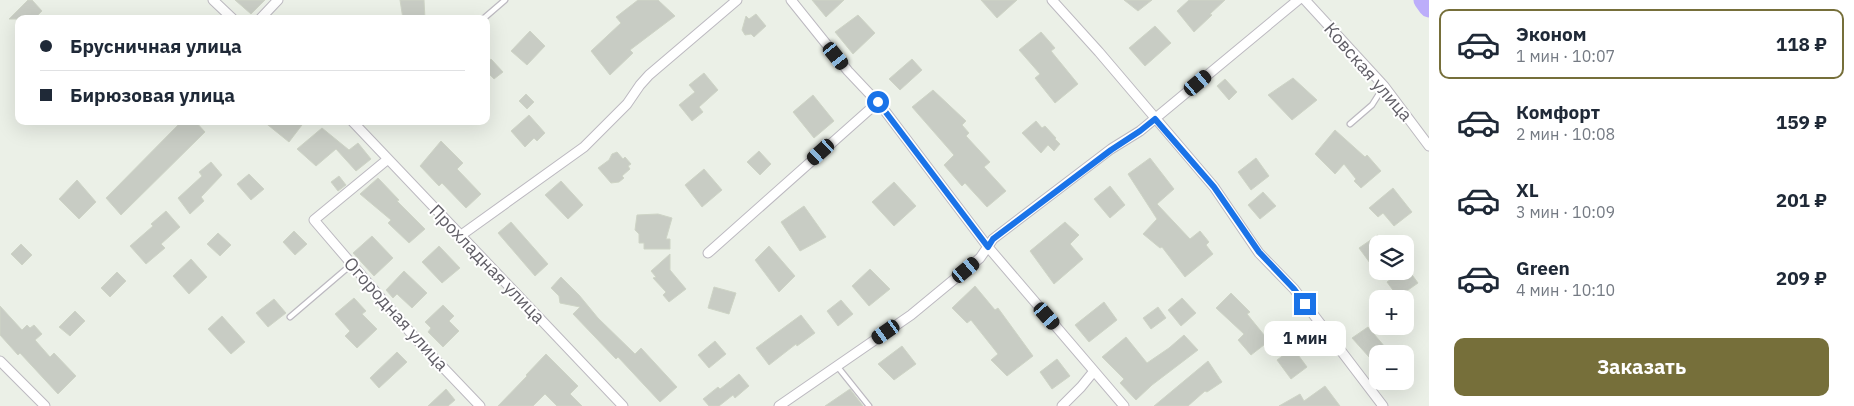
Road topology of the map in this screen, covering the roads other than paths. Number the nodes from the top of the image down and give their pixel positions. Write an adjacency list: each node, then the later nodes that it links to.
1 (213, 0): 9 (street)
2 (278, 0): 10 (street)
3 (504, 0): 11 (lane)
4 (737, 0): 19 (street)
5 (791, 0): 13 (street)
6 (1052, 0): 14 (street)
7 (1298, 0): 14 (street)
8 (1305, 0): 12 (street, Ковская улица)
9 (228, 15)
10 (264, 15)
11 (487, 15)
12 (1384, 86): 15 (lane); 17 (street, Ковская улица)
13 (878, 102): 20 (street); 21 (street)
14 (1155, 119): 20 (street); 34 (street)
15 (1350, 124)
16 (356, 125): 18 (street, Прохладная улица)
17 (1429, 146)
18 (388, 159): 19 (street, Прохладная улица); 22 (street, Огородная улица)
19 (460, 236): 29 (street, Прохладная улица)
20 (988, 247): 25 (street); 26 (street)
21 (708, 253)
22 (352, 264): 23 (lane); 28 (street, Огородная улица)
23 (290, 317)
24 (0, 361): 27 (street)
25 (837, 366): 30 (street); 31 (lane)
26 (1094, 371): 32 (street); 33 (street)
27 (45, 406)
28 (480, 406)
29 (623, 406)
30 (779, 406)
31 (869, 406)
32 (1062, 406)
33 (1124, 406)
34 (1383, 406)

